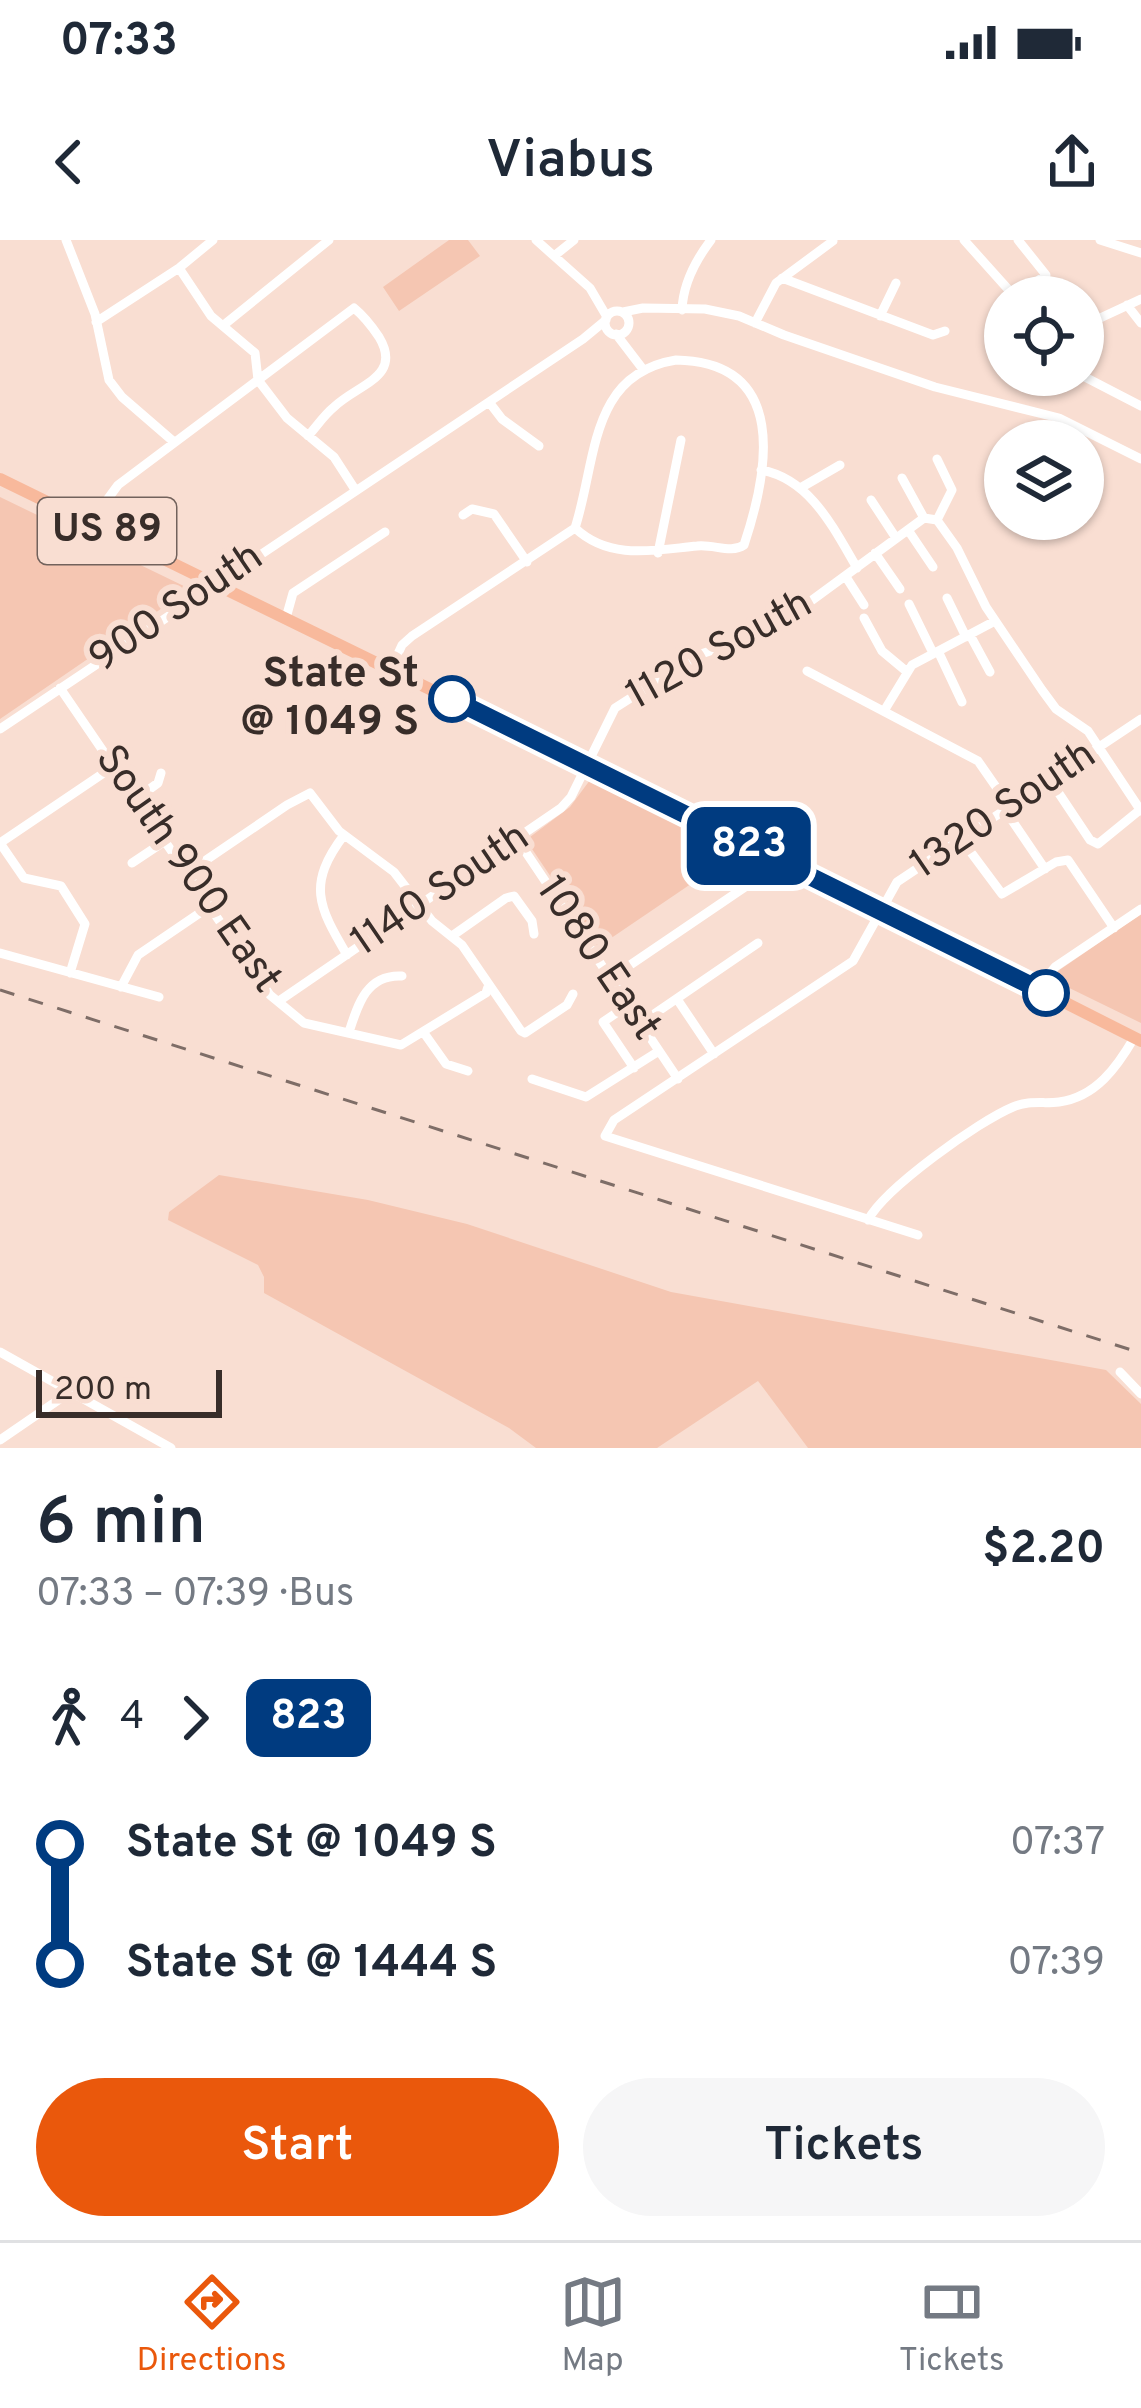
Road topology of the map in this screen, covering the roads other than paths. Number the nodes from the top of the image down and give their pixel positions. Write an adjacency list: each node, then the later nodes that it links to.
1 (65, 240): 27 (street)
2 (213, 240): 14 (street)
3 (329, 240): 30 (street)
4 (536, 240): 13 (street)
5 (574, 240): 13 (street)
6 (711, 240): 23 (street)
7 (964, 240): 15 (street)
8 (1018, 240): 11 (street)
9 (1100, 240): 12 (street)
10 (832, 241): 17 (street)
11 (1030, 245): 16 (street)
12 (1141, 253)
13 (554, 256): 19 (street)
14 (179, 268): 27 (street); 30 (street)
15 (996, 276)
16 (1045, 276)
17 (782, 278): 25 (street); 28 (street)
18 (896, 283): 25 (street)
19 (590, 288): 24 (street); 31 (street)
20 (1141, 299): 21 (street)
21 (1127, 305): 26 (street); 29 (street)
22 (648, 310): 23 (street); 24 (street); 31 (street)
23 (682, 310): 28 (street)
24 (622, 312): 31 (street); 31 (street)
25 (880, 316): 32 (street)
26 (1104, 316)
27 (96, 322): 40 (street)
28 (755, 323): 43 (street)
29 (1141, 323)
30 (225, 324): 34 (street)
31 (616, 326): 33 (street); 36 (street, 900 South)
32 (945, 331)
33 (642, 368): 45 (street); 55 (street)
34 (258, 380): 38 (street); 38 (street); 40 (street)
35 (1104, 387): 37 (street)
36 (489, 402): 41 (street); 49 (street, 900 South)
37 (1141, 406)
38 (308, 436): 49 (street)
39 (681, 440): 59 (street)
40 (175, 442): 54 (street)
41 (539, 446)
42 (937, 459): 53 (street)
43 (1141, 459)
44 (840, 465): 48 (street)
45 (761, 470): 48 (street); 59 (street)
46 (902, 478): 52 (street)
47 (0, 479): 54 (main road, US 89)
48 (802, 487): 63 (street)
49 (356, 490): 65 (street, 900 South)
50 (871, 500): 58 (street)
51 (463, 515): 61 (street)
52 (924, 518): 53 (street); 56 (street, 1120 South)
53 (937, 520): 72 (street)
54 (90, 523): 65 (main road, US 89)
55 (575, 528): 59 (street); 61 (street)
56 (908, 530): 58 (street, 1120 South); 62 (street)
57 (385, 532): 70 (street)
58 (896, 538): 60 (street, 1120 South)
59 (658, 553)
60 (875, 553): 63 (street, 1120 South); 66 (street)
61 (527, 562): 75 (street)
62 (933, 567)
63 (857, 568): 64 (street, 1120 South)
64 (846, 578): 69 (street); 86 (street, 1120 South)
65 (213, 584): 70 (main road, US 89); 79 (street, 900 South)
66 (900, 589)
67 (946, 598): 73 (street)
68 (909, 604): 74 (street)
69 (864, 605)
70 (286, 618): 75 (main road, US 89)
71 (864, 618): 77 (street)
72 (995, 621): 73 (street); 84 (street)
73 (968, 636): 74 (street); 78 (street)
74 (935, 652): 77 (street); 80 (street)
75 (391, 669): 86 (main road, US 89)
76 (807, 671): 81 (street)
77 (906, 671): 81 (street)
78 (990, 673)
79 (60, 688): 83 (street, 900 South); 85 (street, South 900 East)
80 (962, 702)
81 (884, 711): 90 (street)
82 (1141, 719): 84 (street, 1320 South)
83 (0, 729)
84 (1098, 748): 88 (street, 1320 South); 91 (street)
85 (114, 766): 89 (street, South 900 East); 96 (street)
86 (586, 766): 93 (street, 1140 South); 97 (main road, US 89)
87 (160, 773): 89 (street)
88 (1051, 780): 90 (street, 1320 South); 91 (street)
89 (136, 799): 95 (street, South 900 East)
90 (1007, 809): 94 (street, 1320 South); 99 (street)
91 (1140, 810)
92 (344, 835): 100 (street); 101 (street); 110 (street)
93 (517, 839): 101 (street, 1140 South); 113 (street, 1080 East)
94 (961, 839): 99 (street); 103 (street, 1320 South)
95 (164, 841): 98 (street); 100 (street, South 900 East)
96 (0, 843): 111 (street)
97 (761, 851): 103 (main road, US 89); 113 (street)
98 (132, 863)
99 (1045, 869): 105 (street)
100 (187, 874): 102 (street, South 900 East)
101 (420, 905): 107 (street); 110 (street, 1140 South)
102 (209, 906): 114 (street); 120 (street, South 900 East)
103 (880, 909): 116 (main road, US 89); 127 (street, 1320 South)
104 (1141, 909): 105 (street)
105 (1114, 928): 116 (street)
106 (534, 934): 107 (street)
107 (452, 936): 115 (street)
108 (758, 944): 119 (street)
109 (0, 953): 111 (street)
110 (347, 955): 120 (street, 1140 South)
111 (70, 973): 114 (street)
112 (402, 976): 123 (street)
113 (610, 978): 121 (street, 1080 East)
114 (121, 987): 118 (street)
115 (488, 987): 117 (street); 124 (street)
116 (1037, 989): 125 (main road, US 89)
117 (573, 994)
118 (159, 998)
119 (677, 999): 122 (street); 127 (street)
120 (279, 1000): 123 (street, South 900 East)
121 (628, 1005): 122 (street, 1080 East); 128 (street)
122 (640, 1023): 126 (street, 1080 East)
123 (349, 1032): 124 (street, South 900 East)
124 (424, 1033): 129 (street)
125 (1137, 1040): 132 (street)
126 (659, 1051): 128 (street); 130 (street, 1080 East)
127 (714, 1054): 130 (street, 1320 South)
128 (634, 1068): 131 (street)
129 (468, 1071)
130 (678, 1078): 132 (street, 1320 South)
131 (532, 1079)
132 (868, 1220): 133 (street)
133 (918, 1235)
134 (0, 1352): 136 (street)
135 (1120, 1372): 137 (street)
136 (70, 1392): 138 (street); 139 (street)
137 (1141, 1394)
138 (0, 1440)
139 (171, 1448)

